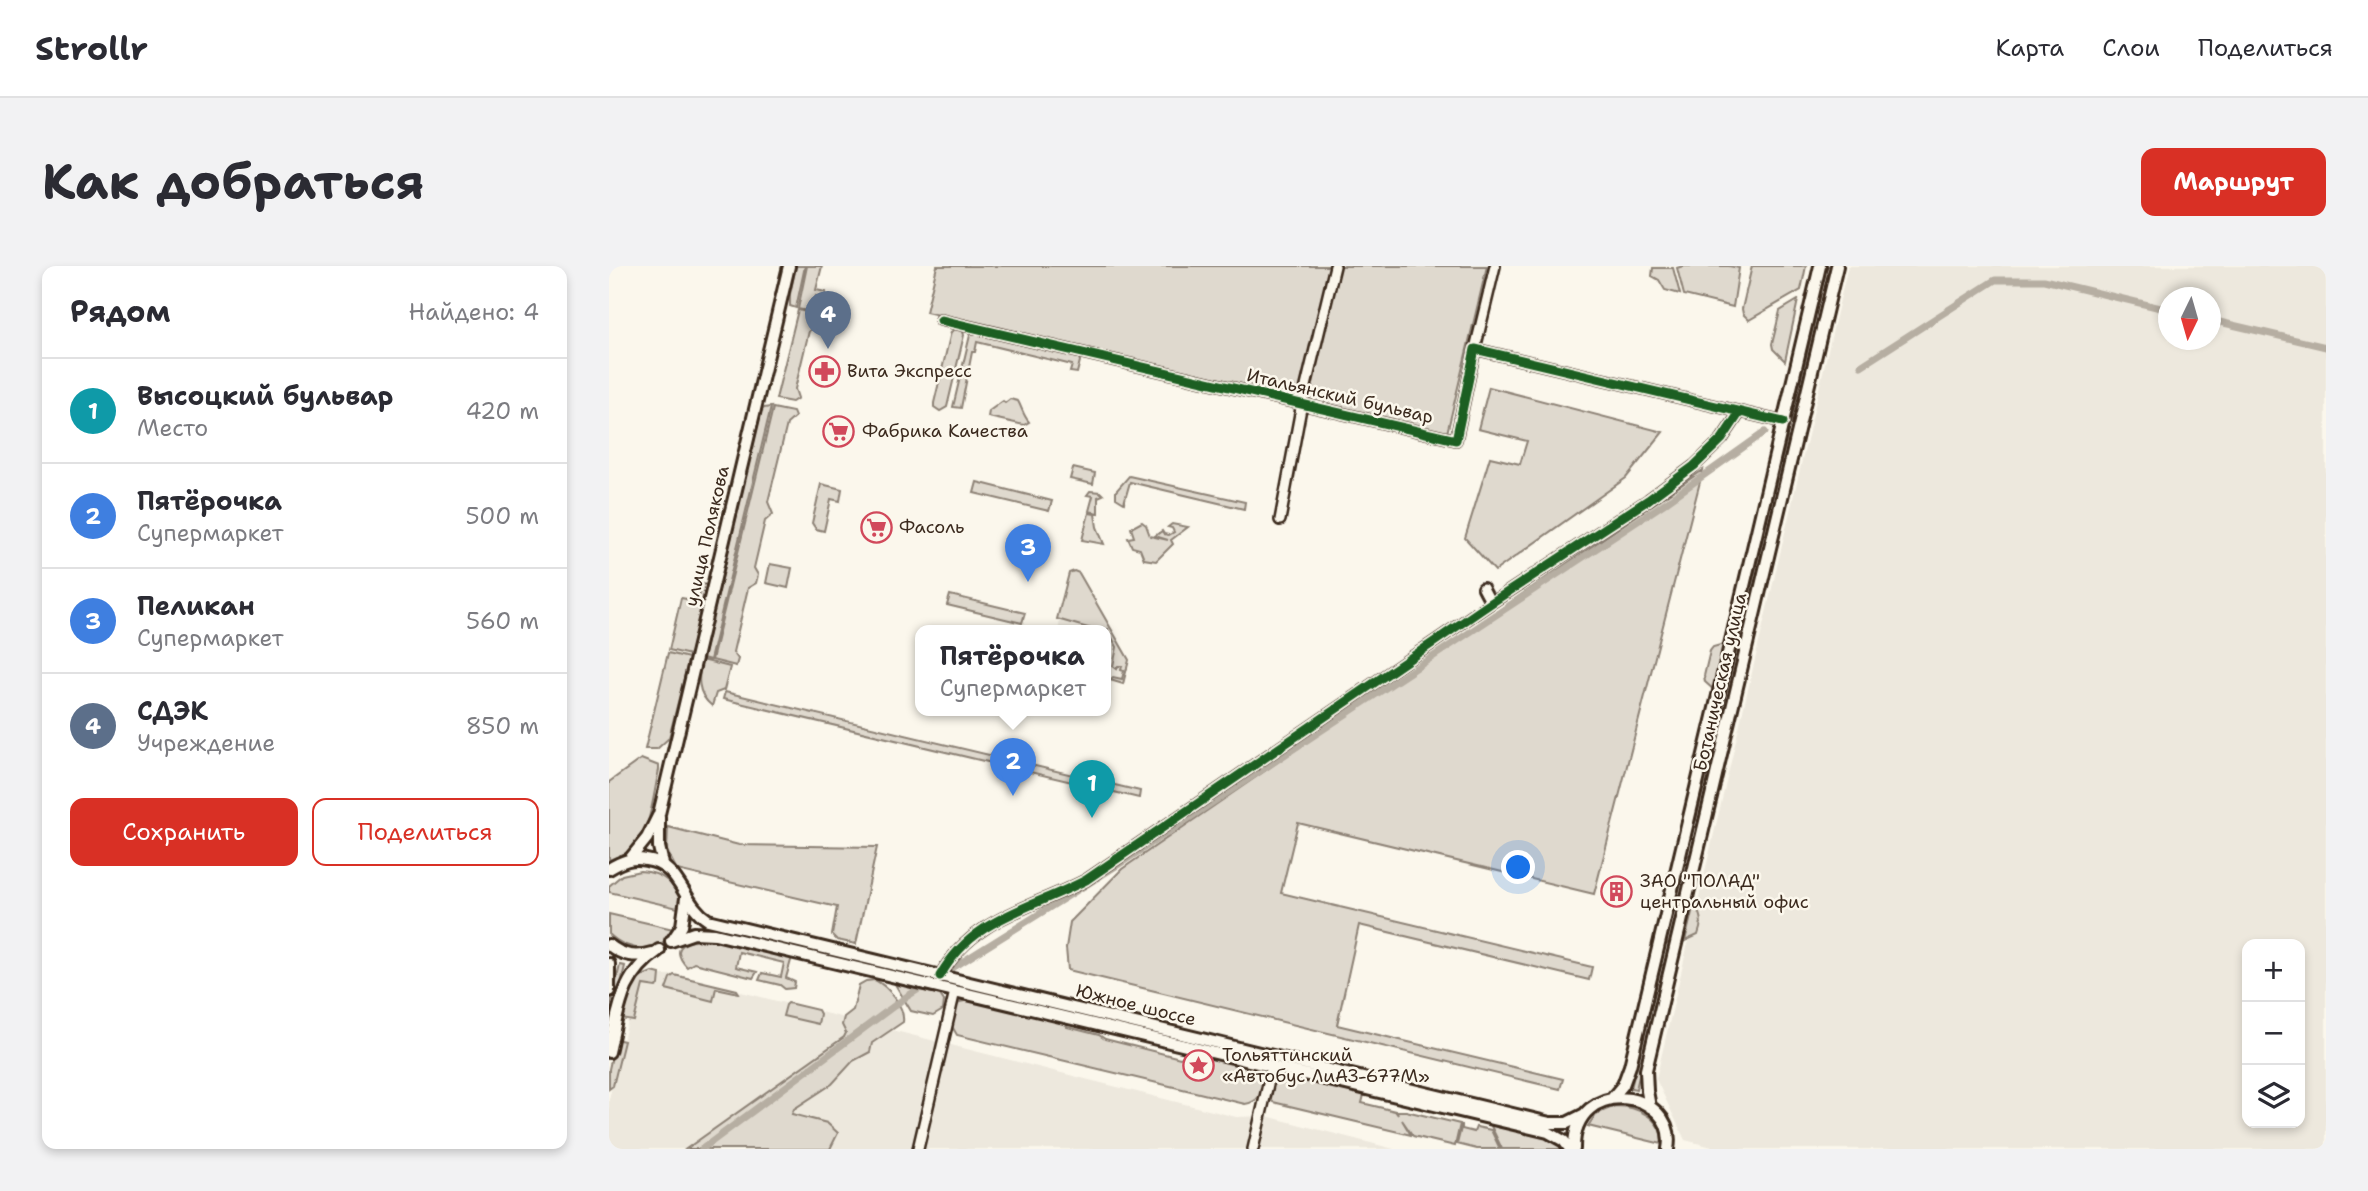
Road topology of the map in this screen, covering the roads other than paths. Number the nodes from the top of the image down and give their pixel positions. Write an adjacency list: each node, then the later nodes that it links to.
1 (789, 266): 15 (main road, улица Полякова)
2 (1335, 266): 8 (street)
3 (1495, 266): 7 (street)
4 (1820, 266): 10 (main road, Ботаническая улица)
5 (1837, 266): 11 (main road, Ботаническая улица)
6 (941, 320): 8 (street, Итальянский бульвар)
7 (1475, 349): 8 (street, Итальянский бульвар); 9 (street)
8 (1302, 403): 12 (street)
9 (1740, 412): 10 (street); 14 (street)
10 (1782, 426): 11 (main road); 16 (main road, Ботаническая улица)
11 (1797, 434): 17 (main road, Ботаническая улица)
12 (1280, 520)
13 (1483, 588): 14 (street)
14 (1492, 603): 28 (street)
15 (659, 814): 18 (main road, улица Полякова); 19 (main road, улица Полякова)
16 (1684, 839): 17 (main road); 24 (main road, Ботаническая улица)
17 (1700, 843): 26 (main road, Ботаническая улица)
18 (630, 859): 19 (main road); 20 (main road)
19 (663, 864): 21 (main road, Южное шоссе)
20 (609, 869)
21 (686, 898): 22 (main road); 28 (main road, Южное шоссе)
22 (671, 941): 25 (main road, Южное шоссе); 30 (main road, Южное шоссе)
23 (609, 945): 25 (main road)
24 (1658, 949): 26 (main road); 33 (main road, Ботаническая улица)
25 (659, 950): 31 (main road)
26 (1674, 953): 34 (main road, Ботаническая улица)
27 (609, 964): 29 (main road)
28 (940, 976): 35 (main road, Южное шоссе)
29 (609, 991)
30 (955, 991): 32 (main road, Южное шоссе); 37 (street)
31 (609, 1052)
32 (1272, 1067): 38 (street); 39 (main road, Южное шоссе)
33 (1613, 1097): 34 (main road); 35 (main road, Южное шоссе)
34 (1650, 1107): 36 (main road)
35 (1585, 1114): 39 (main road)
36 (1668, 1143): 40 (main road)
37 (918, 1149)
38 (1253, 1149)
39 (1572, 1149)
40 (1680, 1149)

